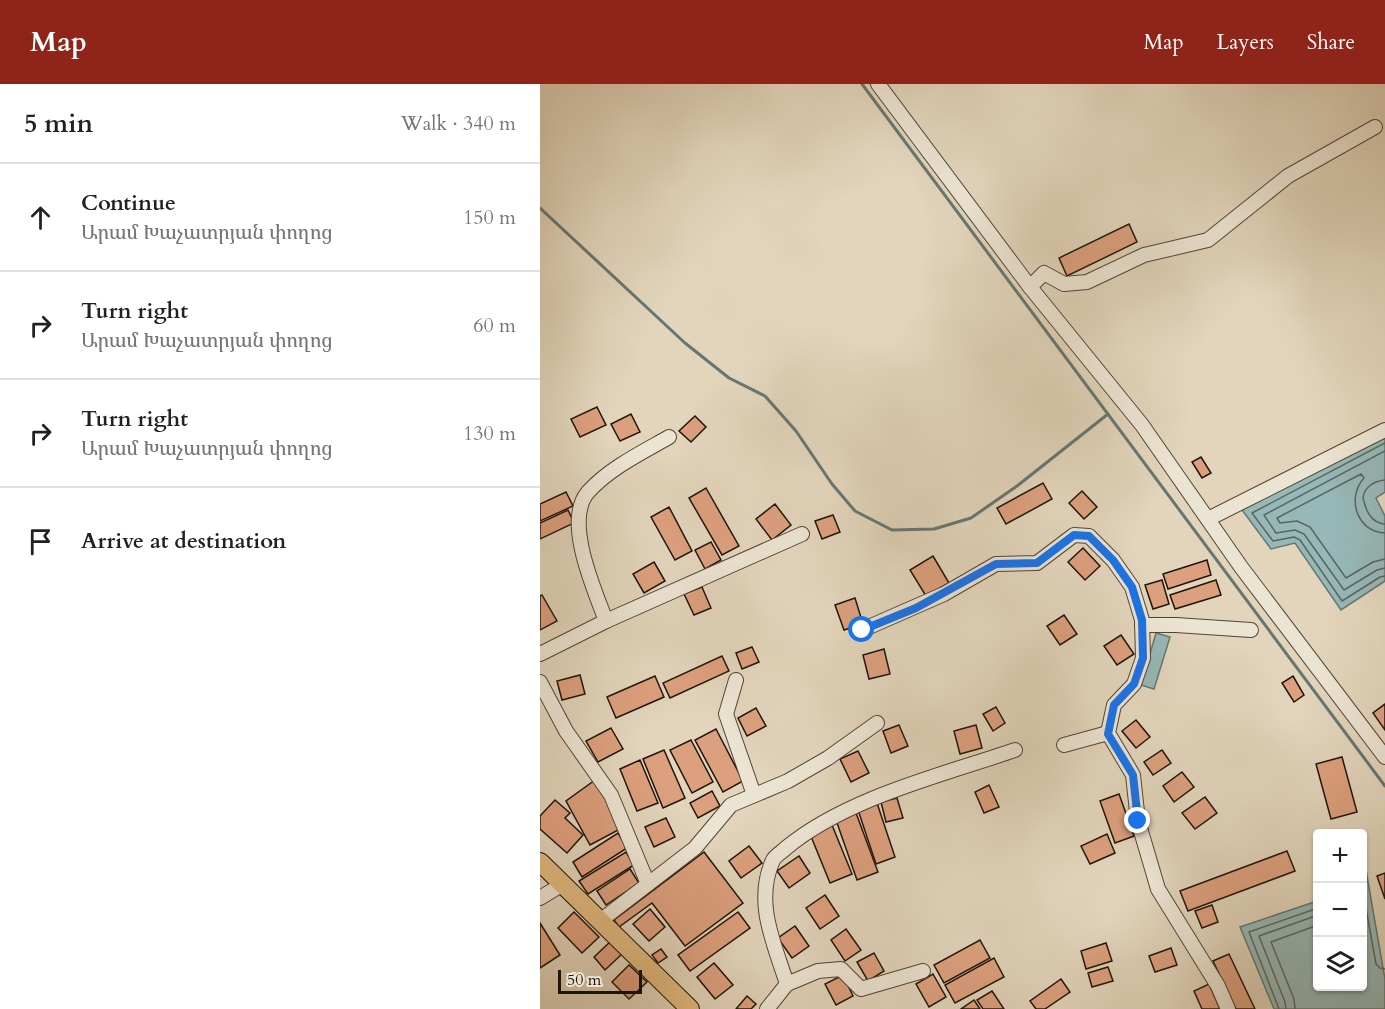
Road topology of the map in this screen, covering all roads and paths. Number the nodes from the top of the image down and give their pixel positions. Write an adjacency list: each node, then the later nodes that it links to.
1 (878, 84): 3 (street)
2 (1375, 127): 3 (street)
3 (1030, 286): 6 (street)
4 (1385, 430): 6 (street)
5 (669, 437): 8 (street)
6 (1208, 519): 19 (street)
7 (802, 534): 8 (street)
8 (606, 621): 12 (street)
9 (1142, 626): 10 (street); 11 (street); 16 (street)
10 (862, 630)
11 (1251, 630)
12 (540, 654)
13 (736, 680): 20 (street)
14 (540, 682): 23 (street)
15 (878, 723): 20 (street)
16 (1108, 734): 17 (street); 30 (street)
17 (1064, 745)
18 (1015, 750): 27 (street)
19 (1385, 757)
20 (754, 795): 23 (street)
21 (540, 862): 22 (main road)
22 (563, 884): 24 (street); 25 (main road)
23 (648, 884): 25 (street)
24 (540, 898)
25 (600, 921): 28 (main road)
26 (923, 971): 27 (street)
27 (787, 984): 29 (street)
28 (690, 1009)
29 (767, 1009)
30 (1228, 1009)

